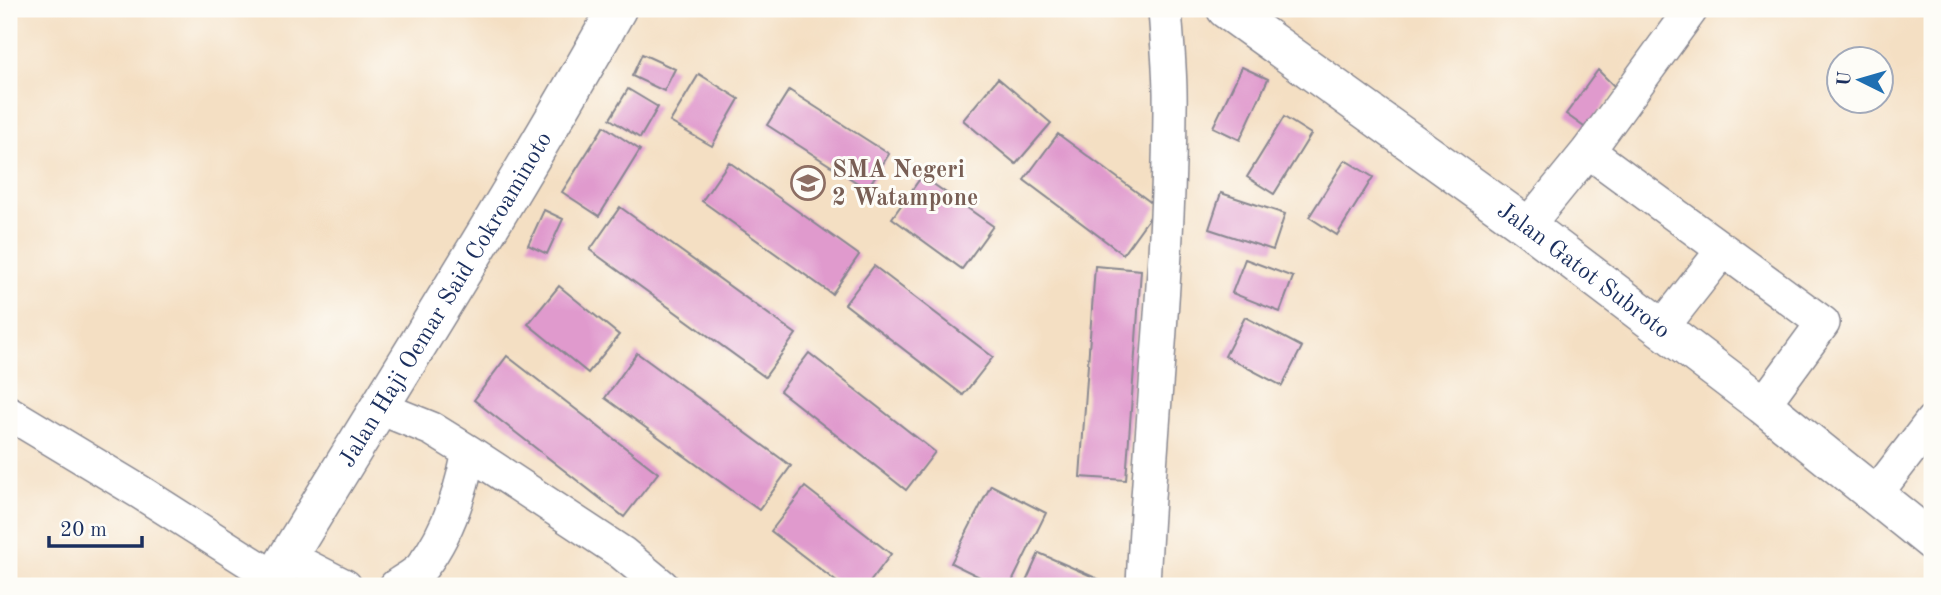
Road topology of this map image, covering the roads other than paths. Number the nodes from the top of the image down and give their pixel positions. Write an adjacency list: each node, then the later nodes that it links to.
1 (617, 9): 10 (highway, Jalan Haji Oemar Said Cokroaminoto)
2 (1165, 9): 20 (street)
3 (1226, 9): 6 (highway, Jalan Gatot Subroto)
4 (1689, 11): 5 (street)
5 (1588, 151): 6 (street); 7 (street)
6 (1527, 226): 8 (highway, Jalan Gatot Subroto)
7 (1723, 250): 8 (street); 9 (street)
8 (1661, 329): 9 (highway, Jalan Gatot Subroto)
9 (1763, 405): 14 (highway, Jalan Gatot Subroto)
10 (380, 408): 13 (street); 16 (highway, Jalan Haji Oemar Said Cokroaminoto)
11 (9, 413): 16 (street)
12 (1932, 421): 14 (street)
13 (469, 452): 18 (street); 19 (street)
14 (1875, 495): 15 (highway, Jalan Gatot Subroto)
15 (1932, 541)
16 (277, 574): 17 (street)
17 (345, 586)
18 (396, 586)
19 (662, 586)
20 (1143, 586)

